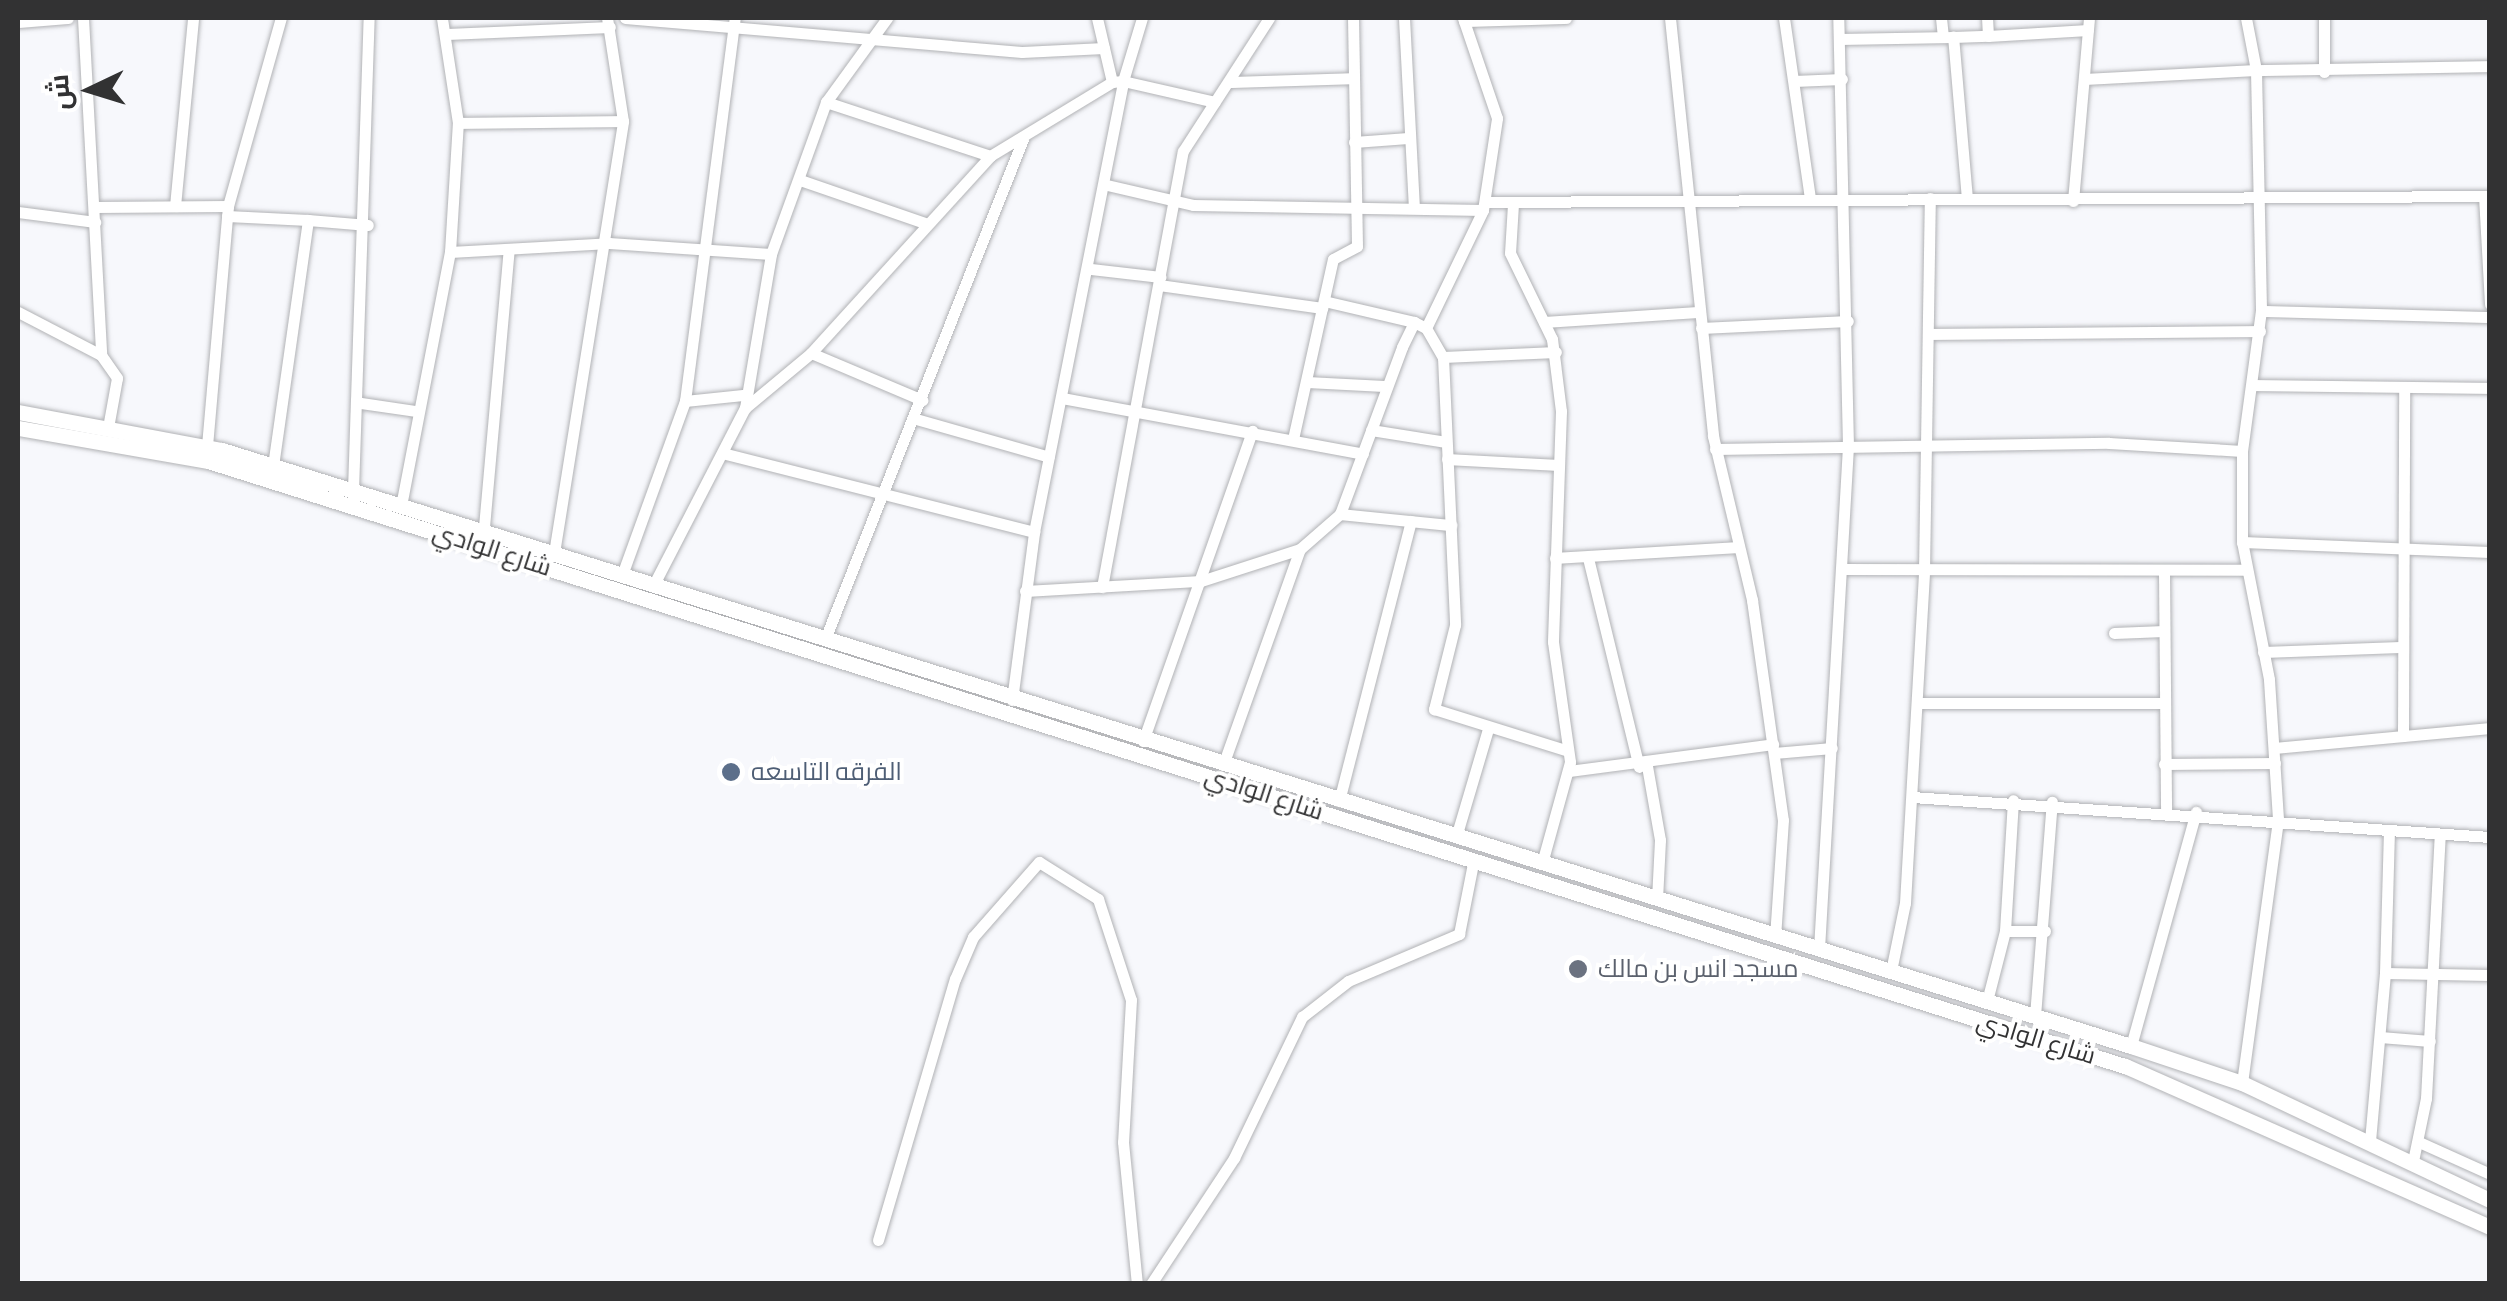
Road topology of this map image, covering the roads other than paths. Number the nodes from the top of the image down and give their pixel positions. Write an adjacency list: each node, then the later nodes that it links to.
1 (68, 18): 24 (street)
2 (82, 18): 64 (street)
3 (193, 18): 65 (street)
4 (281, 18): 69 (street)
5 (369, 18): 74 (street)
6 (442, 18): 28 (street)
7 (624, 18): 26 (street)
8 (807, 18): 29 (street)
9 (886, 18): 33 (street)
10 (1097, 18): 34 (street)
11 (1142, 18): 41 (street)
12 (1270, 18): 43 (street)
13 (1353, 18): 38 (street)
14 (1404, 18): 48 (street)
15 (1566, 18): 23 (street)
16 (1670, 18): 61 (street)
17 (1784, 18): 42 (street)
18 (1838, 18): 32 (street)
19 (1941, 18): 30 (street)
20 (1987, 18): 31 (street)
21 (2246, 18): 36 (street)
22 (2324, 18): 37 (street)
23 (1464, 20): 66 (street)
24 (18, 22)
25 (608, 22): 28 (street); 46 (street)
26 (735, 22): 29 (street); 76 (street)
27 (2088, 24): 31 (street); 40 (street)
28 (447, 34): 47 (street)
29 (804, 34): 33 (street)
30 (1948, 36): 31 (street); 32 (street); 59 (street)
31 (1988, 36)
32 (1839, 39): 39 (street)
33 (876, 42): 34 (street); 44 (street)
34 (1104, 48): 41 (street)
35 (2490, 66): 37 (street)
36 (2256, 70): 37 (street); 40 (street); 54 (street)
37 (2324, 72)
38 (1353, 78): 43 (street); 50 (street)
39 (1842, 79): 42 (street); 56 (street)
40 (2084, 79): 60 (street)
41 (1118, 81): 45 (street); 49 (street); 53 (street)
42 (1794, 81): 58 (street)
43 (1229, 82): 45 (street)
44 (826, 102): 51 (street); 52 (street)
45 (1214, 102): 62 (street)
46 (624, 121): 47 (street); 75 (street)
47 (458, 123): 78 (street)
48 (1408, 138): 50 (street); 67 (street)
49 (1023, 139): 51 (street); 104 (street)
50 (1354, 142): 68 (street)
51 (990, 156): 73 (street)
52 (800, 180): 73 (street); 79 (street)
53 (1107, 186): 62 (street); 80 (street)
54 (2257, 195): 55 (street); 60 (street); 84 (street)
55 (2487, 196): 83 (street)
56 (1846, 198): 57 (street); 58 (street); 88 (street)
57 (1930, 198): 59 (street); 93 (street)
58 (1810, 199): 61 (street)
59 (1966, 199): 60 (street)
60 (2072, 201)
61 (1689, 202): 63 (street); 86 (street)
62 (1175, 203): 68 (street); 81 (street)
63 (1513, 204): 66 (street); 89 (street)
64 (96, 206): 65 (street); 72 (street)
65 (175, 206): 69 (street)
66 (1484, 206): 67 (street); 90 (street)
67 (1414, 207): 68 (street)
68 (1356, 208): 82 (street)
69 (227, 211): 71 (street); 118 (street)
70 (18, 212): 72 (street)
71 (308, 220): 74 (street); 127 (street)
72 (95, 222): 96 (street)
73 (925, 223): 95 (street)
74 (368, 225): 107 (street)
75 (609, 243): 76 (street); 77 (street); 142 (street)
76 (709, 245): 79 (street); 105 (street)
77 (509, 249): 78 (street); 136 (street)
78 (450, 252): 108 (street)
79 (771, 254): 106 (street)
80 (1090, 269): 81 (street); 103 (street)
81 (1160, 281): 82 (street); 110 (street)
82 (1323, 304): 90 (street); 98 (street)
83 (2490, 304)
84 (2260, 311): 87 (street); 92 (street)
85 (18, 312): 96 (street)
86 (1698, 312): 89 (street); 91 (street)
87 (2490, 317)
88 (1848, 321): 91 (street); 119 (street)
89 (1544, 322): 94 (street)
90 (1420, 325): 97 (street); 100 (street)
91 (1701, 328): 121 (street)
92 (2260, 331): 93 (street); 99 (street)
93 (1931, 334): 120 (street)
94 (1556, 352): 97 (street); 128 (street)
95 (811, 353): 104 (street); 106 (street)
96 (101, 354): 112 (street)
97 (1443, 357): 117 (street)
98 (1307, 382): 100 (street); 116 (street)
99 (2256, 385): 101 (street); 122 (street)
100 (1384, 386): 114 (street)
101 (2404, 386): 102 (street); 140 (street)
102 (2490, 388)
103 (1062, 398): 110 (street); 125 (street)
104 (922, 400): 111 (street)
105 (685, 401): 106 (street); 149 (street)
106 (744, 402): 123 (street)
107 (361, 403): 108 (street); 130 (street)
108 (416, 411): 131 (street)
109 (18, 412): 112 (main road, شارع الوادي)
110 (1131, 414): 115 (street); 152 (street)
111 (916, 418): 125 (street); 129 (street)
112 (109, 422): 118 (main road, شارع الوادي)
113 (18, 428): 136 (main road, شارع الوادي)
114 (1371, 430): 117 (street); 124 (street)
115 (1252, 431): 116 (street); 150 (street)
116 (1293, 439): 124 (street)
117 (1446, 442): 126 (street)
118 (207, 446): 127 (main road, شارع الوادي)
119 (1848, 446): 120 (street); 121 (street); 145 (street)
120 (1930, 446): 122 (street); 147 (street)
121 (1715, 449): 138 (street)
122 (2242, 451): 137 (street)
123 (726, 454): 129 (street); 151 (street)
124 (1362, 454): 132 (street)
125 (1048, 458): 135 (street)
126 (1448, 458): 128 (street); 134 (street)
127 (273, 465): 130 (main road, شارع الوادي)
128 (1558, 465): 143 (street)
129 (884, 489): 135 (street); 156 (street)
130 (353, 490): 131 (main road, شارع الوادي)
131 (401, 506): 136 (main road, شارع الوادي)
132 (1340, 514): 133 (street); 139 (street)
133 (1411, 521): 134 (street); 178 (street)
134 (1450, 525): 164 (street)
135 (1034, 532): 153 (street)
136 (482, 539): 142 (main road, شارع الوادي); 160 (main road, شارع الوادي)
137 (2242, 542): 140 (street); 146 (street)
138 (1738, 547): 144 (street); 169 (street)
139 (1300, 549): 150 (street); 173 (street)
140 (2401, 550): 141 (street); 157 (street)
141 (2490, 552)
142 (554, 553): 149 (main road, شارع الوادي)
143 (1555, 558): 144 (street); 170 (street)
144 (1588, 558): 174 (street)
145 (1844, 569): 147 (street); 167 (street)
146 (2243, 570): 148 (street); 158 (street)
147 (1924, 571): 148 (street); 161 (street)
148 (2164, 572): 155 (street)
149 (622, 575): 151 (main road, شارع الوادي)
150 (1202, 580): 152 (street); 166 (street)
151 (653, 586): 156 (main road, شارع الوادي)
152 (1102, 587): 153 (street)
153 (1025, 591): 159 (street)
154 (2114, 632): 155 (street)
155 (2164, 632): 162 (street)
156 (825, 639): 160 (main road, شارع الوادي)
157 (2400, 647): 158 (street); 165 (street)
158 (2263, 652): 168 (street)
159 (1012, 700): 160 (main road, شارع الوادي); 166 (main road, شارع الوادي)
160 (994, 702): 187 (main road, شارع الوادي)
161 (1917, 703): 162 (street); 176 (street)
162 (2163, 703): 172 (street)
163 (2490, 728): 165 (street)
164 (1488, 729): 170 (street); 186 (street)
165 (2403, 736): 168 (street)
166 (1143, 741): 173 (main road, شارع الوادي)
167 (1832, 748): 169 (street); 193 (street)
168 (2274, 748): 171 (street)
169 (1773, 749): 174 (street); 192 (street)
170 (1568, 751): 175 (street)
171 (2274, 763): 172 (street); 182 (street)
172 (2164, 764): 180 (street)
173 (1223, 765): 178 (main road, شارع الوادي)
174 (1643, 767): 175 (street); 189 (street)
175 (1569, 771): 188 (street)
176 (1912, 797): 177 (street); 194 (street)
177 (2012, 800): 179 (street); 190 (street)
178 (1339, 801): 186 (main road, شارع الوادي)
179 (2052, 802): 180 (street); 191 (street)
180 (2166, 810): 181 (street)
181 (2196, 812): 182 (street); 202 (street)
182 (2278, 820): 183 (street); 203 (street)
183 (2389, 833): 184 (street); 195 (street)
184 (2440, 836): 185 (street); 196 (street)
185 (2490, 836)
186 (1456, 837): 188 (main road, شارع الوادي)
187 (1473, 863): 209 (main road, شارع الوادي); 212 (street)
188 (1542, 863): 189 (main road, شارع الوادي)
189 (1656, 899): 192 (main road, شارع الوادي)
190 (2005, 931): 191 (street); 198 (street)
191 (2045, 931): 199 (street)
192 (1775, 936): 193 (main road, شارع الوادي)
193 (1819, 949): 194 (main road, شارع الوادي)
194 (1890, 971): 198 (main road, شارع الوادي)
195 (2385, 972): 196 (street); 200 (street)
196 (2434, 973): 197 (street); 201 (street)
197 (2490, 975)
198 (1987, 1000): 199 (main road, شارع الوادي)
199 (2035, 1016): 202 (main road, شارع الوادي)
200 (2380, 1037): 201 (street); 204 (street)
201 (2430, 1041): 205 (street)
202 (2131, 1046): 203 (main road, شارع الوادي)
203 (2242, 1083): 204 (main road, شارع الوادي)
204 (2370, 1141): 206 (main road, شارع الوادي)
205 (2418, 1142): 206 (street); 207 (street)
206 (2413, 1161): 208 (main road, شارع الوادي)
207 (2490, 1174)
208 (2490, 1200)
209 (2490, 1227)
210 (878, 1240): 211 (street)
211 (1138, 1284)
212 (1151, 1284)

